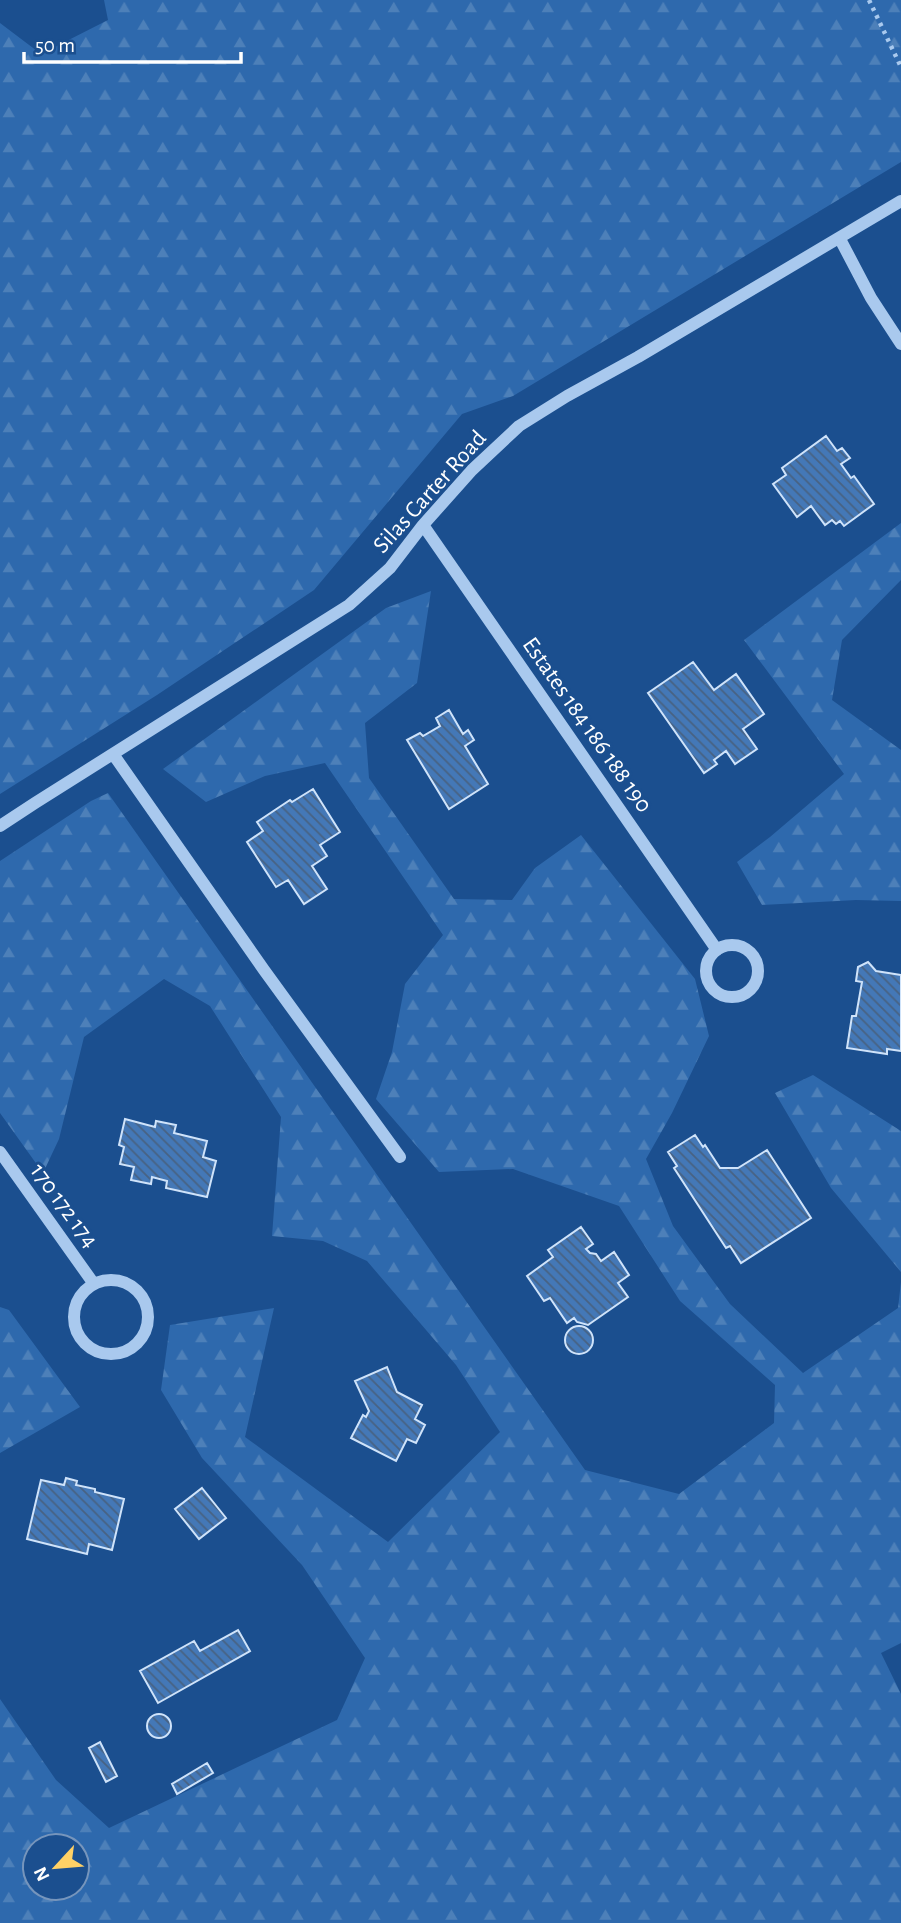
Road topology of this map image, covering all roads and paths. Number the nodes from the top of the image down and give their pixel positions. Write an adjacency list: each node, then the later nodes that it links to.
1 (869, 0): 2 (path)
2 (901, 67)
3 (901, 201): 4 (street, Silas Carter Road)
4 (839, 239): 5 (street); 6 (street, Silas Carter Road)
5 (901, 344)
6 (423, 525): 7 (street, Silas Carter Road); 9 (street, Estates 184 186 188 190)
7 (113, 754): 8 (street, Silas Carter Road); 11 (street)
8 (0, 827)
9 (717, 950): 9 (street)
10 (0, 1152): 12 (street, 170 172 174)
11 (400, 1157)
12 (94, 1284): 12 (street, 170 172 174)

